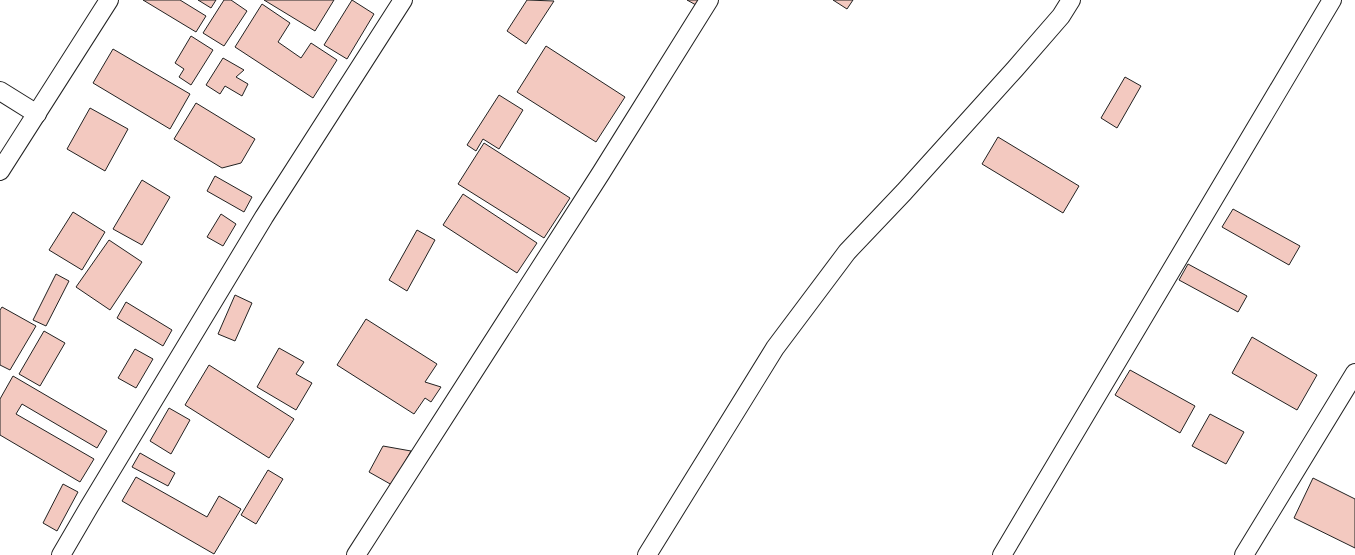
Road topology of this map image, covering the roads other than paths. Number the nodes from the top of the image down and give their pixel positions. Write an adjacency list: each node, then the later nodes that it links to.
1 (109, 0): 7 (street)
2 (403, 0): 10 (street)
3 (710, 0): 11 (street)
4 (1071, 0): 12 (street)
5 (1332, 0): 13 (street)
6 (0, 90): 7 (street)
7 (37, 114): 8 (street)
8 (0, 171)
9 (1355, 373): 14 (street)
10 (61, 555)
11 (356, 555)
12 (647, 555)
13 (1002, 555)
14 (1244, 555)

